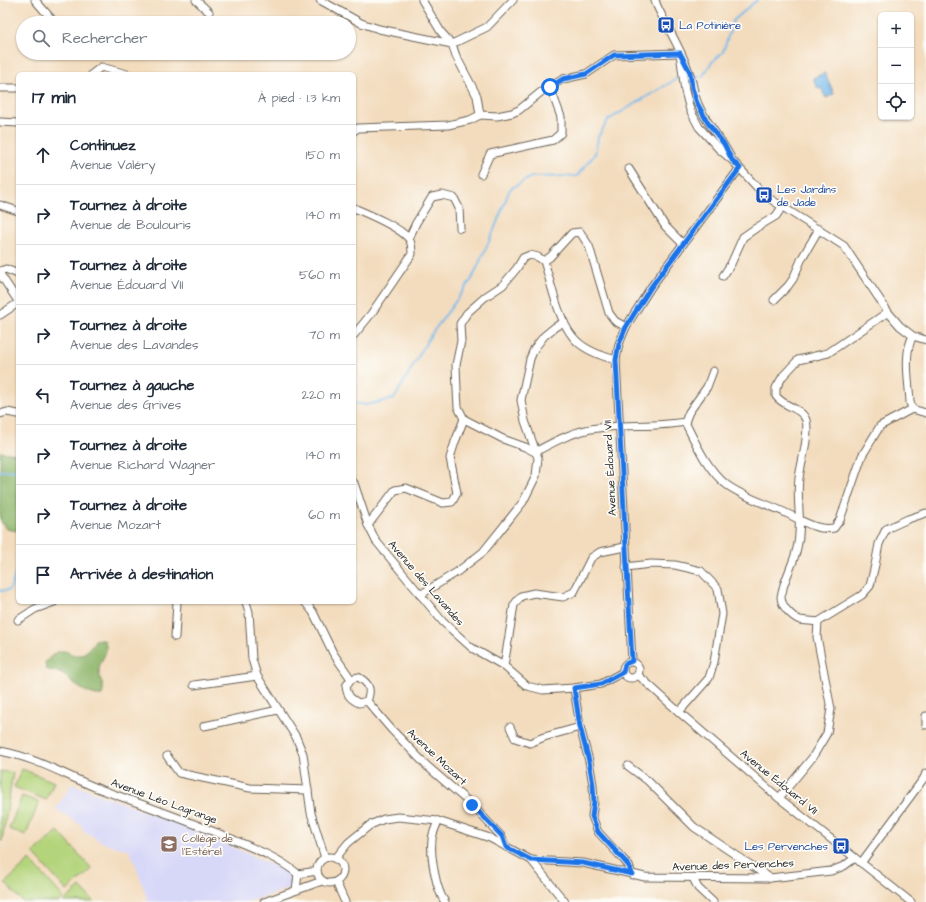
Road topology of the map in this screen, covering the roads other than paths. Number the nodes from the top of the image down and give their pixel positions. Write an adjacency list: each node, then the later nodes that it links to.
1 (35, 0): 8 (street)
2 (196, 0): 7 (street)
3 (320, 0): 9 (street)
4 (422, 0): 11 (street)
5 (513, 0): 11 (street)
6 (655, 0): 12 (street)
7 (209, 12)
8 (49, 16)
9 (349, 16)
10 (356, 20): 11 (street)
11 (452, 44): 18 (street)
12 (680, 53): 15 (street); 22 (street)
13 (95, 72): 14 (street)
14 (119, 72)
15 (550, 87): 18 (street); 24 (street)
16 (0, 88): 17 (street)
17 (16, 88)
18 (480, 115): 21 (street)
19 (0, 122): 20 (street)
20 (16, 123)
21 (356, 130)
22 (740, 168): 26 (street); 32 (street, Avenue Édouard VII)
23 (629, 169): 32 (street)
24 (481, 174)
25 (0, 205): 28 (street)
26 (782, 207): 30 (street); 37 (street)
27 (356, 209): 31 (street)
28 (16, 210)
29 (460, 228): 31 (street)
30 (819, 229): 39 (street); 41 (street)
31 (409, 238): 45 (street)
32 (683, 244): 44 (street, Avenue Édouard VII)
33 (544, 261): 43 (street); 44 (street); 54 (street)
34 (0, 271): 35 (street)
35 (16, 273)
36 (0, 274): 38 (street)
37 (724, 276)
38 (16, 299)
39 (774, 300)
40 (16, 303): 42 (street)
41 (888, 312): 46 (street); 60 (street)
42 (0, 315)
43 (564, 322): 48 (street); 57 (street)
44 (626, 327): 48 (street, Avenue Édouard VII)
45 (356, 333)
46 (913, 336): 47 (street); 50 (street)
47 (926, 340)
48 (616, 360): 56 (street, Avenue Édouard VII)
49 (713, 371): 55 (street)
50 (912, 409): 51 (street); 60 (street)
51 (926, 413)
52 (0, 414): 53 (street)
53 (16, 414)
54 (464, 420): 57 (street); 61 (street)
55 (685, 422): 56 (street); 60 (street)
56 (619, 426): 57 (street); 62 (street, Avenue Édouard VII)
57 (535, 452): 64 (street)
58 (356, 489): 61 (street, Avenue des Lavandes)
59 (926, 513): 70 (street)
60 (800, 519): 70 (street)
61 (368, 525): 64 (street, Avenue des Lavandes)
62 (625, 547): 63 (street, Avenue Édouard VII); 73 (street)
63 (626, 567): 72 (street, Avenue Édouard VII); 82 (street)
64 (420, 595): 73 (street, Avenue des Lavandes)
65 (49, 604): 69 (street)
66 (177, 604): 71 (street)
67 (247, 604): 76 (street)
68 (307, 604): 77 (street)
69 (18, 620)
70 (818, 622): 93 (street)
71 (175, 637)
72 (632, 661): 74 (street); 75 (street, Avenue Édouard VII)
73 (504, 666): 79 (street, Avenue des Lavandes)
74 (623, 672): 75 (street); 79 (street, Avenue des Lavandes)
75 (638, 675): 82 (street, Avenue Édouard VII)
76 (257, 676): 78 (street); 81 (street)
77 (351, 679): 80 (street); 80 (street)
78 (194, 685)
79 (574, 688): 87 (street)
80 (366, 701): 95 (street, Avenue Mozart)
81 (278, 710): 85 (street); 92 (street)
82 (679, 712): 93 (street, Avenue Édouard VII)
83 (926, 716): 84 (street)
84 (926, 725)
85 (204, 726)
86 (510, 727): 87 (street)
87 (580, 727): 102 (street)
88 (0, 751): 101 (street, Avenue Léo Lagrange)
89 (167, 756): 92 (street)
90 (628, 766): 104 (street)
91 (926, 773): 99 (street)
92 (308, 790): 96 (street)
93 (780, 798): 99 (street, Avenue Édouard VII)
94 (438, 822): 95 (street); 97 (street); 110 (street)
95 (506, 847): 98 (street)
96 (326, 858): 97 (street); 100 (street)
97 (335, 859): 106 (street)
98 (531, 860): 102 (street, Avenue des Pervenches); 111 (street)
99 (858, 860): 104 (street, Avenue des Pervenches); 113 (street, Avenue Édouard VII)
100 (317, 871): 101 (street); 105 (street)
101 (298, 874): 107 (street)
102 (632, 874): 103 (street, Avenue des Pervenches)
103 (693, 878): 104 (street, Avenue des Pervenches); 112 (street)
104 (770, 878)
105 (322, 881): 106 (street); 107 (street)
106 (336, 882): 109 (street)
107 (296, 890): 108 (street)
108 (264, 902)
109 (344, 902)
110 (445, 902)
111 (564, 902)
112 (713, 902)
113 (910, 902)

